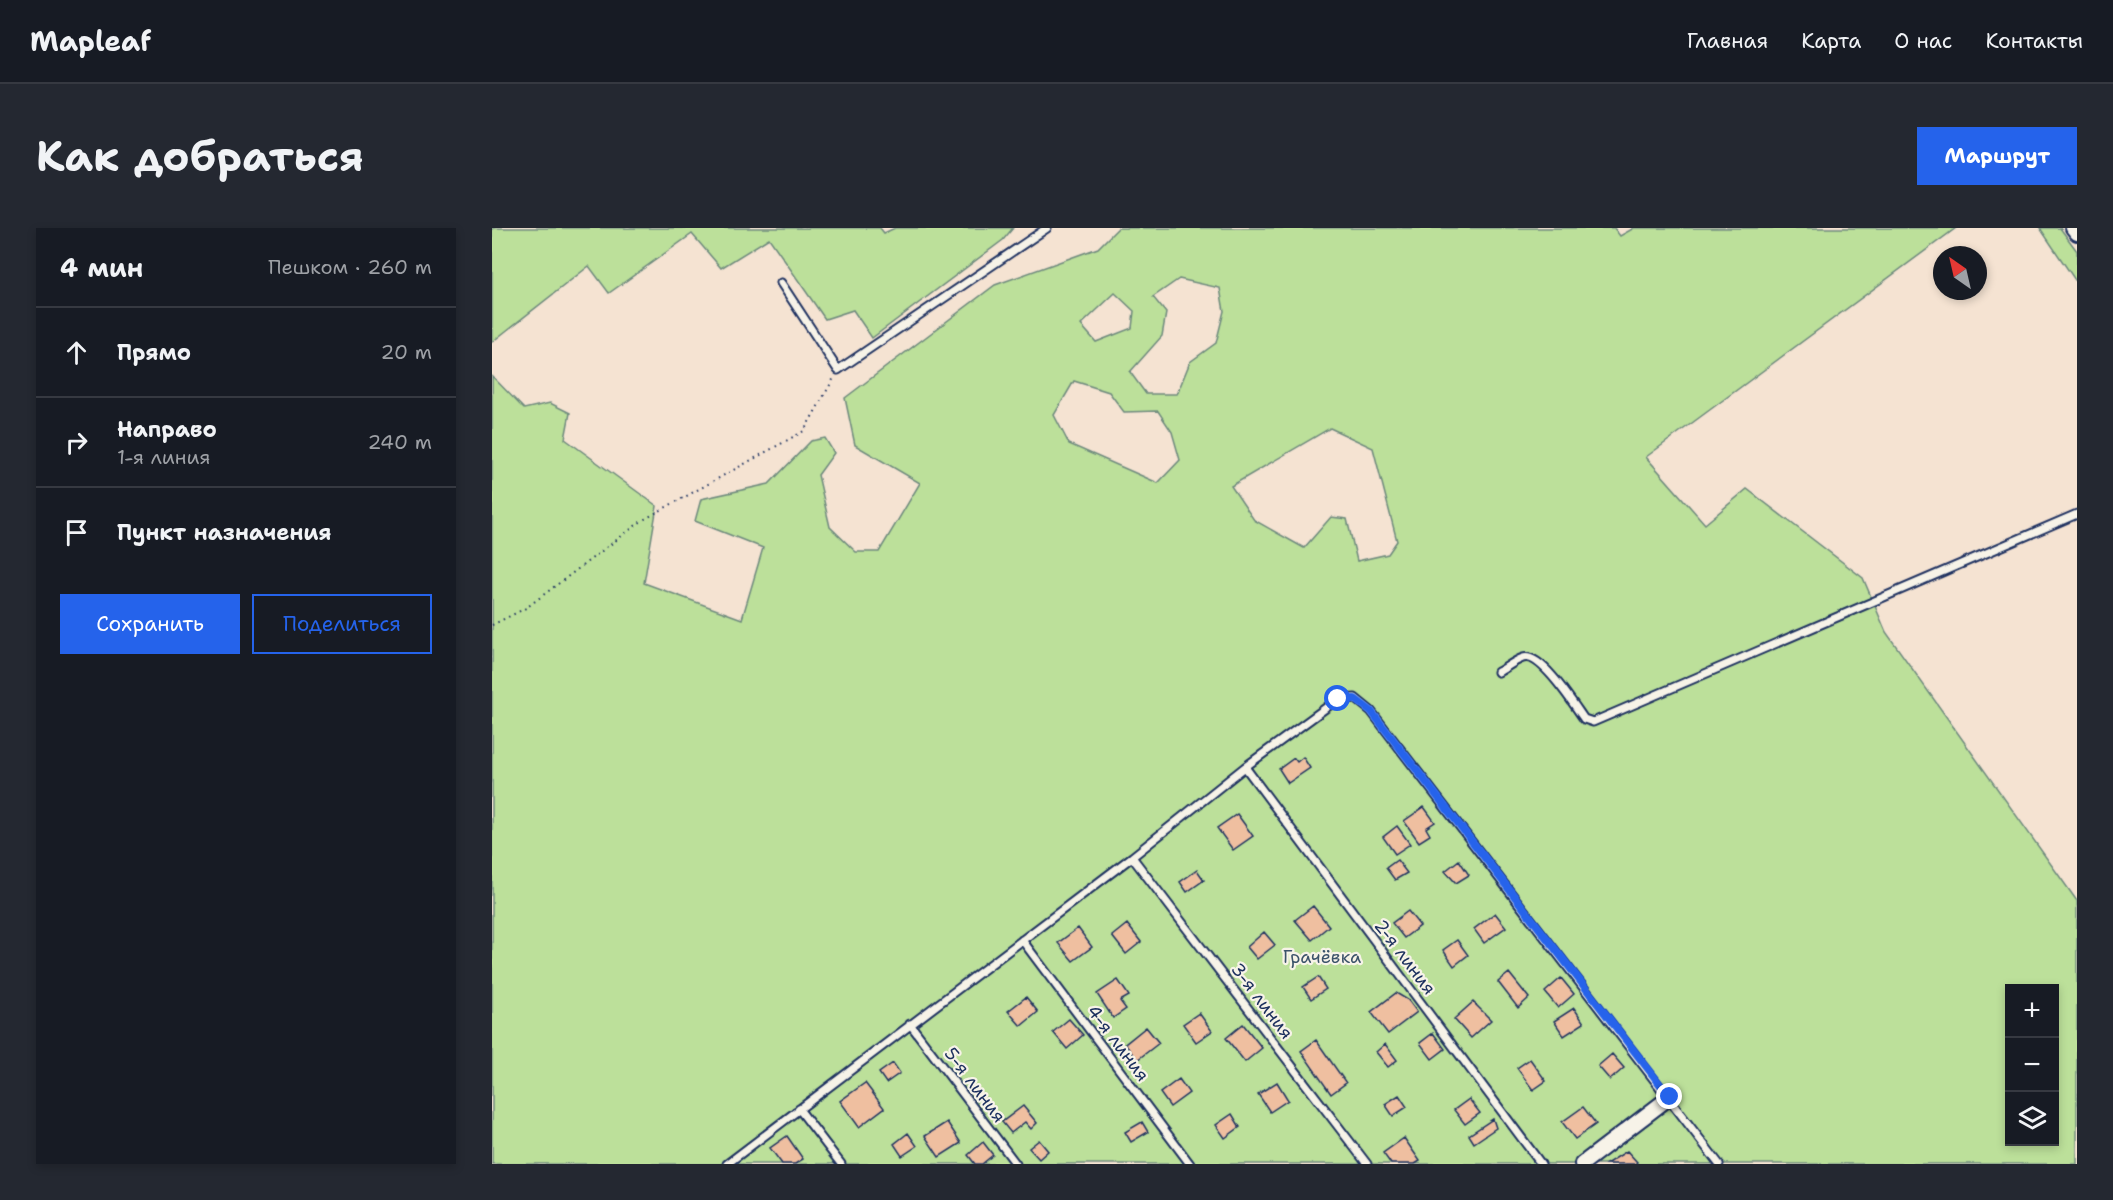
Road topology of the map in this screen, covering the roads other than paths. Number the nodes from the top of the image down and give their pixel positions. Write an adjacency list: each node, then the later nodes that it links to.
1 (1047, 228): 4 (lane)
2 (2073, 228): 3 (street)
3 (2077, 233)
4 (781, 283)
5 (2077, 514): 6 (lane)
6 (1498, 672)
7 (1245, 767): 8 (lane); 11 (lane); 18 (lane, 2-я линия)
8 (1132, 857): 9 (lane); 17 (lane, 3-я линия)
9 (1022, 940): 10 (lane); 16 (lane, 4-я линия)
10 (910, 1024): 12 (lane); 15 (lane, 5-я линия)
11 (1670, 1097): 19 (street); 20 (lane)
12 (799, 1109): 13 (lane); 14 (lane)
13 (727, 1164)
14 (841, 1164)
15 (1016, 1164)
16 (1190, 1164)
17 (1367, 1164)
18 (1541, 1164)
19 (1582, 1164)
20 (1719, 1164)

